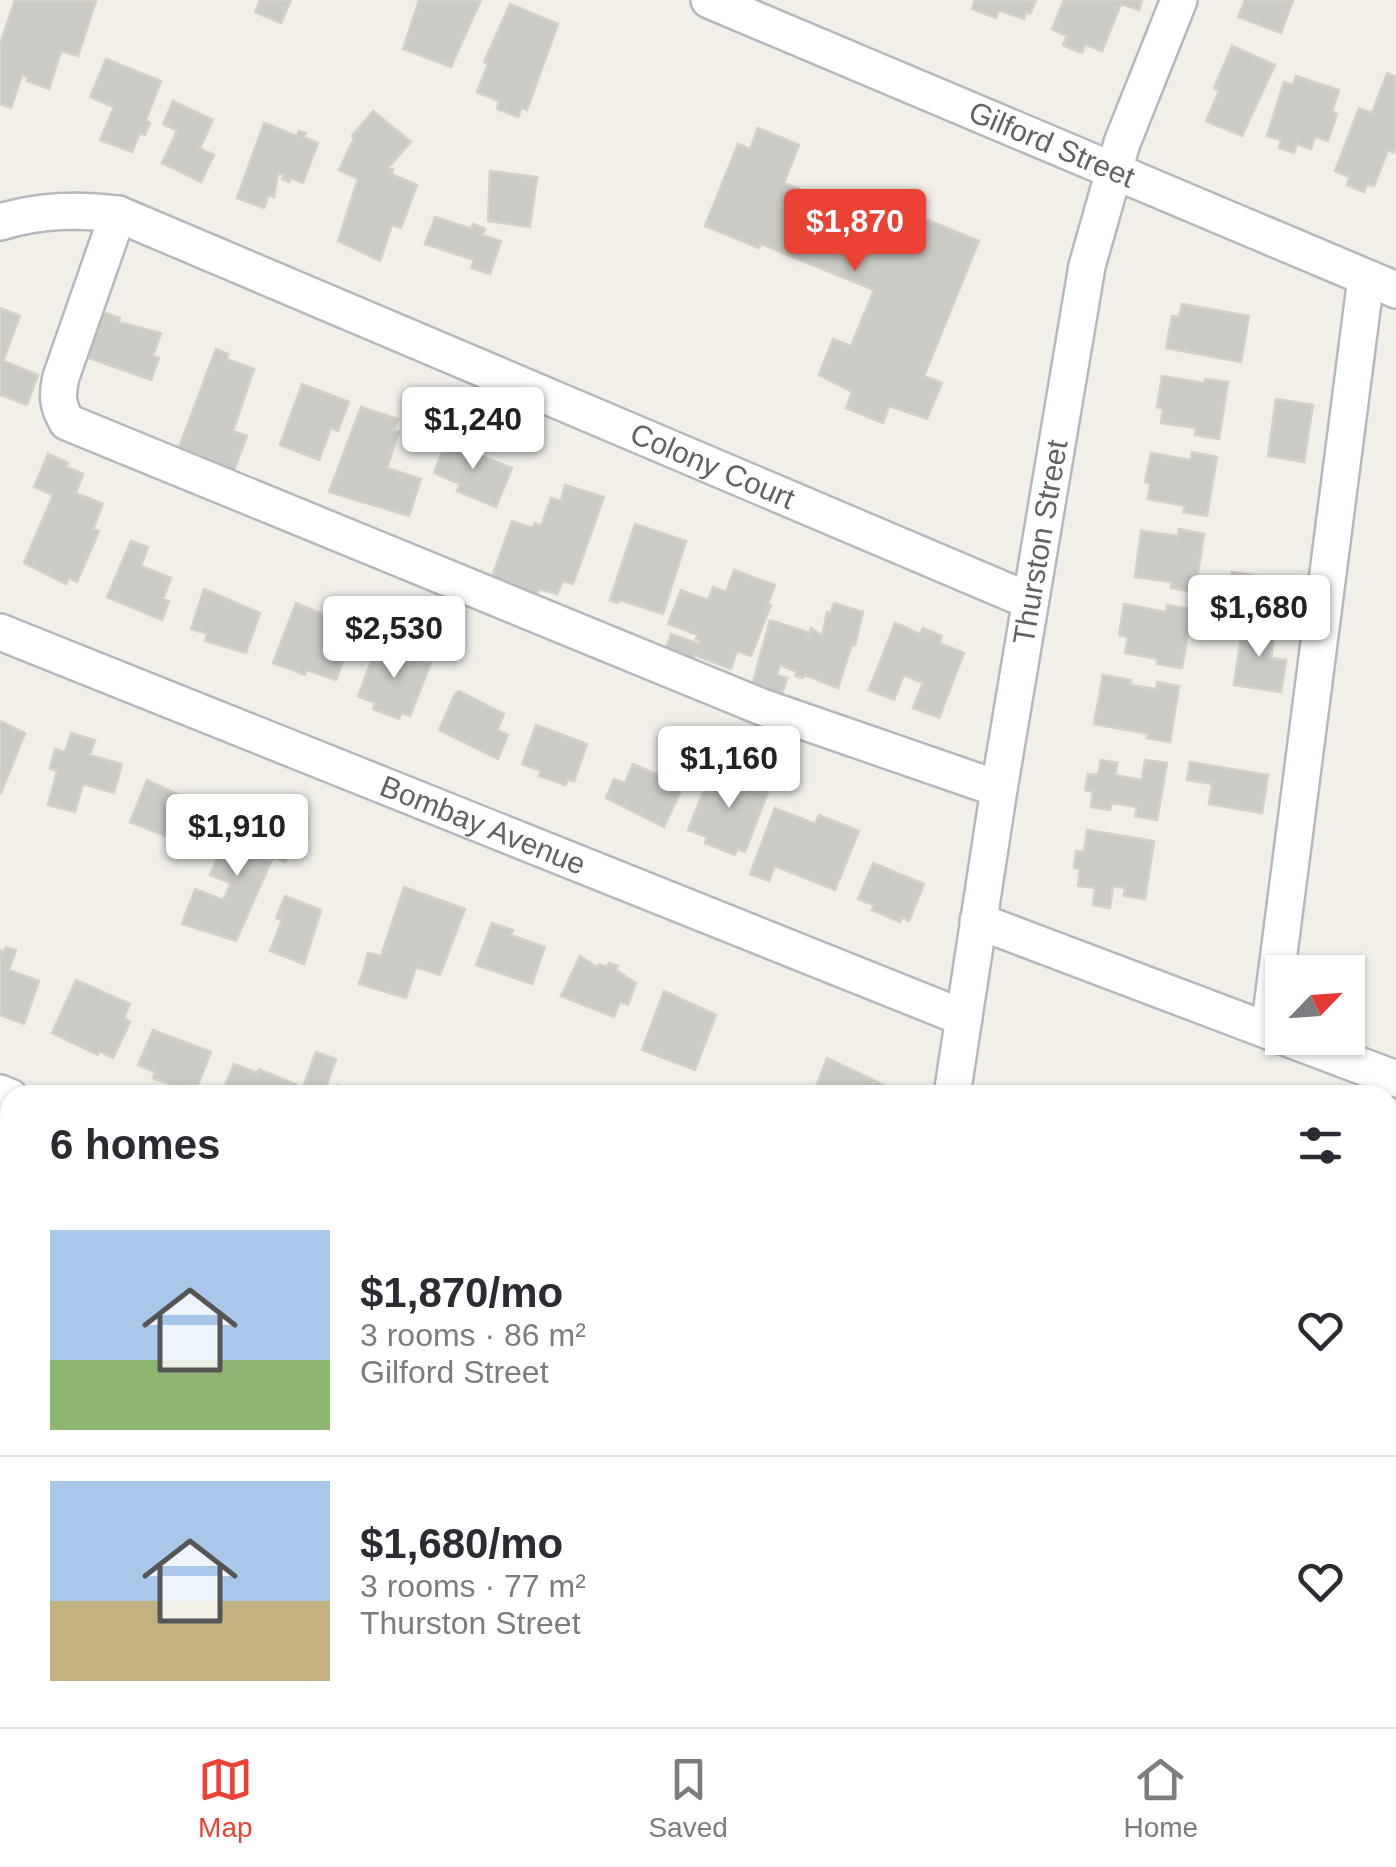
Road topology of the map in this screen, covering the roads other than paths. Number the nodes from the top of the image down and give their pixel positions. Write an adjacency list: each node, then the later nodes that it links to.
1 (708, 0): 3 (street, Gilford Street)
2 (1178, 0): 3 (street, Thurston Street)
3 (1114, 169): 6 (street, Gilford Street); 7 (street, Thurston Street)
4 (118, 214): 5 (street, Colony Court); 7 (street, Colony Court); 9 (street)
5 (0, 222)
6 (1381, 284): 11 (street)
7 (1030, 601): 9 (street, Thurston Street)
8 (0, 632): 12 (street, Bombay Avenue)
9 (998, 789): 10 (street, Thurston Street)
10 (978, 920): 12 (street, Thurston Street); 13 (street)
11 (1290, 955)
12 (964, 1018): 16 (street, Thurston Street)
13 (1265, 1030)
14 (1332, 1055): 15 (street)
15 (1396, 1079)
16 (954, 1085)

